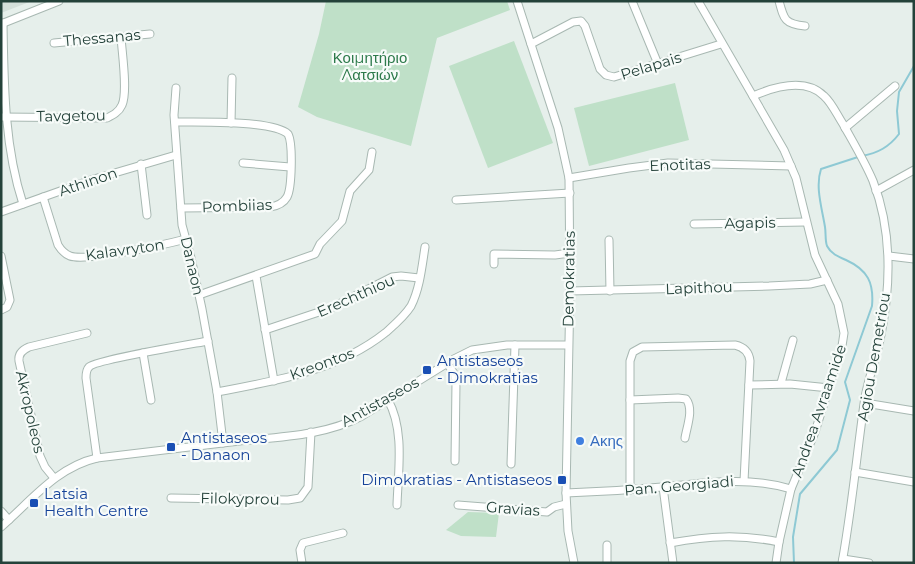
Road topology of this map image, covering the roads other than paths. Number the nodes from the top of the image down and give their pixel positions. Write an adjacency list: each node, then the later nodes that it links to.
1 (59, 1): 6 (street)
2 (517, 1): 11 (street, Demokratias)
3 (632, 1): 13 (street)
4 (698, 1): 12 (street, Andrea Avraamide)
5 (779, 1): 7 (street)
6 (2, 23): 18 (street)
7 (805, 26)
8 (150, 34): 9 (street, Thessanas)
9 (121, 37): 10 (street, Thessanas); 18 (street, Tavgetou)
10 (54, 43)
11 (530, 44): 13 (street, Pelapais); 29 (street, Demokratias)
12 (721, 44): 13 (street, Pelapais); 17 (street, Andrea Avraamide)
13 (658, 64)
14 (232, 78): 20 (street)
15 (895, 86): 21 (street)
16 (176, 88): 19 (street, Danaon)
17 (753, 96): 21 (street, Agiou Demetriou); 26 (street, Andrea Avraamide)
18 (4, 116): 34 (street)
19 (175, 122): 20 (street); 23 (street, Danaon)
20 (231, 123): 27 (street, Pombiias)
21 (845, 128): 30 (street, Agiou Demetriou)
22 (372, 152): 48 (street)
23 (176, 155): 24 (street, Athinon); 35 (street, Danaon)
24 (141, 164): 32 (street, Athinon); 37 (street)
25 (243, 164): 27 (street)
26 (791, 166): 29 (street, Enotitas); 38 (street, Andrea Avraamide)
27 (290, 167): 35 (street, Pombiias)
28 (914, 170): 30 (street)
29 (569, 178): 31 (street, Demokratias)
30 (876, 191): 45 (street, Agiou Demetriou)
31 (570, 194): 33 (street); 43 (street, Demokratias)
32 (43, 197): 34 (street, Athinon); 40 (street, Kalavryton)
33 (456, 200)
34 (23, 204): 36 (street, Athinon)
35 (180, 208): 40 (street, Danaon)
36 (1, 212)
37 (147, 215)
38 (806, 222): 39 (street, Agapis); 50 (street, Andrea Avraamide)
39 (694, 224)
40 (186, 239): 53 (street, Danaon)
41 (609, 240): 51 (street)
42 (425, 247): 49 (street, Kreontos)
43 (570, 253): 47 (street); 52 (street, Demokratias)
44 (1, 256): 54 (street)
45 (889, 256): 46 (street); 71 (street, Agiou Demetriou)
46 (914, 259)
47 (494, 264)
48 (256, 276): 53 (street); 55 (street)
49 (419, 278): 55 (street, Erechthiou); 63 (street, Kreontos)
50 (827, 280): 51 (street, Lapithou); 66 (street, Andrea Avraamide)
51 (610, 290): 52 (street, Lapithou)
52 (570, 291): 60 (street, Demokratias)
53 (199, 295): 58 (street, Danaon)
54 (1, 310)
55 (265, 330): 63 (street)
56 (87, 333): 80 (street, Akropoleos)
57 (793, 340): 64 (street)
58 (208, 341): 61 (street); 67 (street, Danaon)
59 (516, 345): 60 (street, Antistaseos); 62 (street, Antistaseos); 78 (street)
60 (568, 345): 86 (street, Demokratias)
61 (143, 353): 68 (street); 76 (street)
62 (447, 363): 69 (street, Antistaseos); 77 (street)
63 (274, 381): 67 (street, Kreontos)
64 (781, 384): 65 (street); 66 (street)
65 (749, 385): 70 (street); 81 (street)
66 (829, 388): 85 (street, Andrea Avraamide)
67 (217, 392): 75 (street, Danaon)
68 (151, 400)
69 (388, 400): 73 (street, Antistaseos); 89 (street)
70 (630, 400): 74 (street); 84 (street)
71 (865, 403): 72 (street); 79 (street, Agiou Demetriou)
72 (914, 411)
73 (311, 432): 75 (street, Antistaseos); 87 (street, Filokyprou)
74 (685, 438)
75 (223, 443): 76 (street, Antistaseos)
76 (97, 458): 80 (street, Antistaseos)
77 (455, 461)
78 (511, 464)
79 (855, 472): 82 (street); 98 (street, Agiou Demetriou)
80 (54, 478): 92 (street, Antistaseos)
81 (744, 481): 83 (street, Pan. Georgiadi); 85 (street, Pan. Georgiadi)
82 (914, 482)
83 (663, 487): 84 (street, Pan. Georgiadi); 96 (street)
84 (630, 490): 86 (street, Pan. Georgiadi)
85 (791, 490): 95 (street, Andrea Avraamide)
86 (566, 493): 88 (street, Demokratias)
87 (171, 498)
88 (566, 504): 90 (street, Gravias); 100 (street, Demokratias)
89 (397, 505)
90 (458, 505)
91 (1, 510): 92 (street)
92 (9, 520): 93 (street, Antistaseos)
93 (1, 527)
94 (343, 533): 99 (street)
95 (779, 542): 96 (street); 103 (street, Andrea Avraamide)
96 (670, 543): 102 (street)
97 (607, 545): 101 (street)
98 (843, 561): 104 (street)
99 (302, 563)
100 (574, 563)
101 (607, 563)
102 (672, 563)
103 (776, 563)
104 (869, 563)

